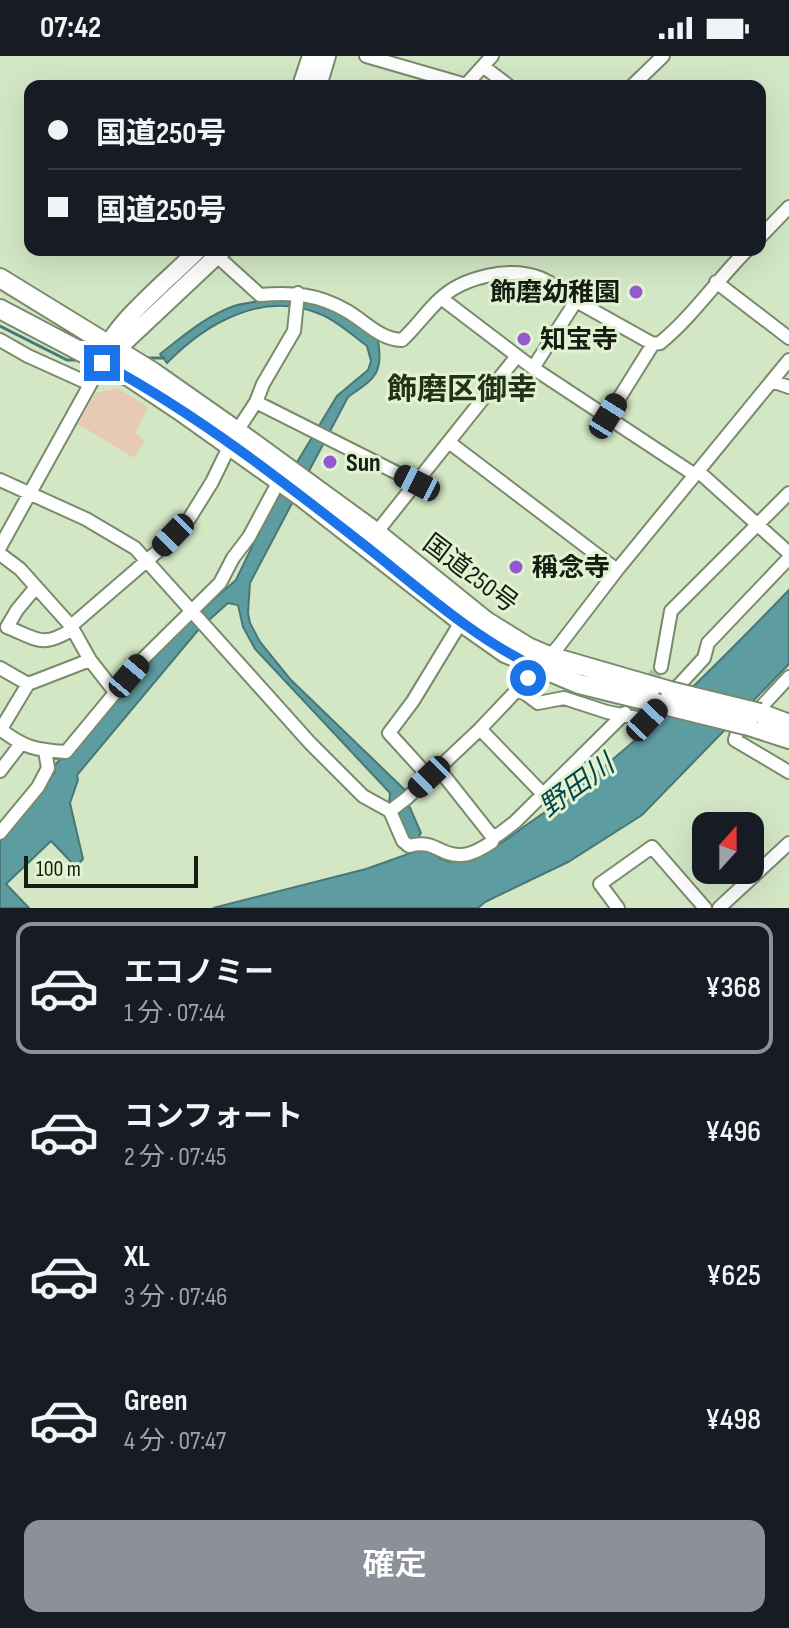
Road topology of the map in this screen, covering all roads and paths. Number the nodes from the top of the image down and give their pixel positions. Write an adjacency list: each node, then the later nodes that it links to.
1 (311, 56): 7 (main road)
2 (327, 56): 8 (main road)
3 (366, 56): 6 (street)
4 (662, 56): 12 (street)
5 (488, 61): 10 (street); 11 (street)
6 (411, 62): 9 (street)
7 (303, 80)
8 (320, 80)
9 (452, 80)
10 (471, 80)
11 (504, 80)
12 (638, 80)
13 (789, 207): 14 (street)
14 (766, 231)
15 (192, 256): 28 (main road)
16 (219, 256): 28 (main road)
17 (223, 256): 21 (street)
18 (741, 256): 20 (street)
19 (0, 278): 28 (highway, 国道250号)
20 (716, 282): 25 (street); 27 (street)
21 (298, 293): 22 (street); 36 (street)
22 (441, 298): 23 (street); 29 (street)
23 (576, 301): 27 (street); 32 (street)
24 (0, 309): 31 (highway, 国道250号)
25 (789, 338)
26 (0, 340): 34 (street)
27 (653, 344): 37 (street)
28 (112, 347): 31 (main road); 38 (highway, 国道250号)
29 (517, 356): 32 (street); 39 (street)
30 (789, 360): 33 (street)
31 (102, 363): 34 (street); 38 (highway, 国道250号)
32 (533, 368): 37 (street)
33 (772, 381): 35 (street); 41 (street)
34 (90, 384): 44 (street)
35 (789, 387)
36 (256, 402): 38 (street); 43 (street)
37 (608, 416): 41 (street)
38 (233, 438): 40 (highway, 国道250号); 51 (street)
39 (450, 443): 43 (street); 52 (street)
40 (282, 473): 47 (highway, 国道250号); 54 (street)
41 (697, 474): 46 (street); 52 (street)
42 (0, 480): 44 (street)
43 (417, 483): 47 (street)
44 (30, 493): 48 (street); 51 (street)
45 (789, 493): 46 (street)
46 (757, 524): 50 (street); 59 (street)
47 (371, 540): 55 (highway, 国道250号); 58 (highway, 国道250号)
48 (0, 547)
49 (0, 554): 53 (street)
50 (789, 556): 67 (street)
51 (146, 559): 54 (street); 56 (street)
52 (617, 570): 58 (street)
53 (36, 587): 56 (street); 56 (street)
54 (193, 612): 64 (street); 79 (street)
55 (461, 622): 58 (highway, 国道250号); 77 (street)
56 (72, 627): 57 (street)
57 (90, 660): 62 (street); 64 (street)
58 (543, 662): 63 (street); 68 (highway, 国道250号, bridge)
59 (661, 667)
60 (0, 668): 62 (street)
61 (789, 677): 65 (street)
62 (28, 684): 70 (street)
63 (518, 688): 67 (street); 71 (street)
64 (115, 692): 74 (street)
65 (774, 692): 66 (street); 76 (street)
66 (789, 697)
67 (625, 712): 78 (street)
68 (754, 720): 69 (highway, 国道250号); 72 (highway, 国道250号)
69 (789, 724)
70 (0, 729): 73 (street)
71 (480, 729): 77 (street); 78 (street)
72 (789, 739)
73 (20, 745): 74 (street); 75 (street)
74 (45, 751): 80 (street)
75 (0, 771)
76 (789, 772)
77 (433, 773): 79 (street); 81 (street)
78 (543, 794): 81 (street)
79 (390, 811): 81 (street)
80 (0, 833)
81 (495, 835)
82 (789, 843): 85 (street)
83 (618, 908): 84 (street)
84 (704, 908)
85 (719, 908)

